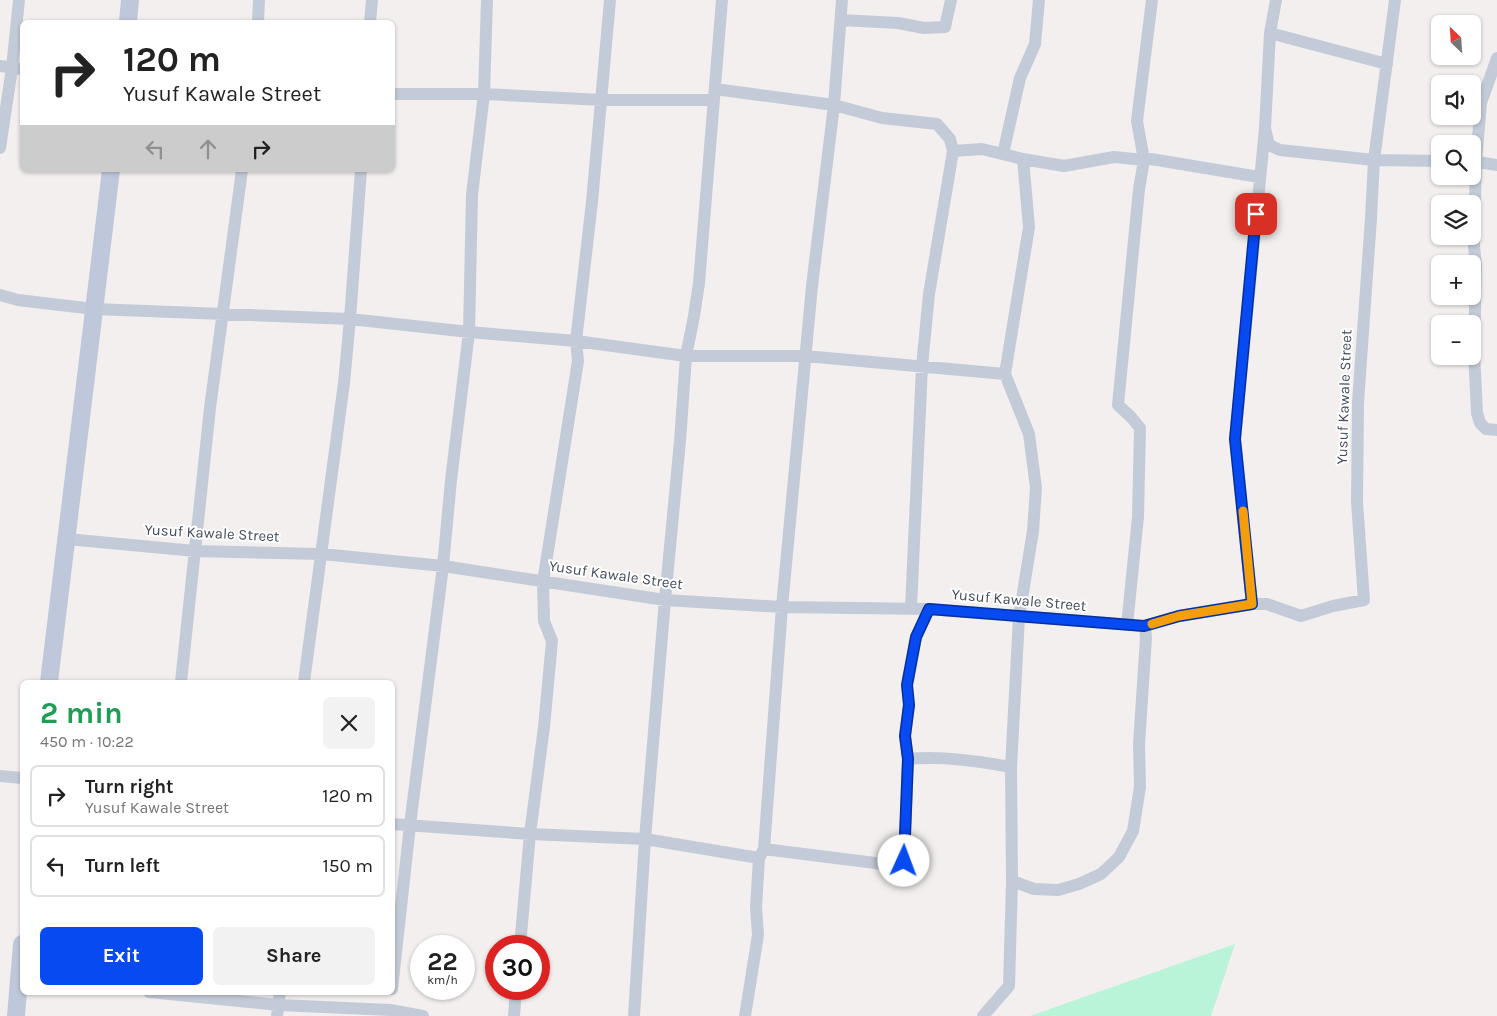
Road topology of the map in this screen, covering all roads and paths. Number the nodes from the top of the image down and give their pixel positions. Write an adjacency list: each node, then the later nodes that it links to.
1 (19, 0): 21 (street)
2 (130, 0): 14 (street)
3 (259, 0): 15 (street)
4 (372, 0): 16 (street)
5 (487, 0): 23 (street)
6 (610, 0): 25 (street)
7 (722, 0): 24 (street)
8 (842, 0): 17 (street)
9 (951, 0): 17 (street)
10 (1039, 0): 31 (street)
11 (1152, 0): 33 (street)
12 (1276, 0): 18 (street)
13 (1396, 0): 20 (street, Yusuf Kawale Street)
14 (128, 20)
15 (258, 20)
16 (370, 20)
17 (841, 20): 26 (street)
18 (1270, 33): 20 (street); 27 (street)
19 (1497, 58): 28 (street)
20 (1387, 64): 34 (street, Yusuf Kawale Street)
21 (12, 68): 29 (street)
22 (395, 94): 23 (street)
23 (484, 94): 25 (street); 47 (street)
24 (714, 95): 25 (street); 26 (street); 49 (street)
25 (602, 100): 48 (street)
26 (834, 105): 30 (street); 50 (street)
27 (1265, 128): 34 (street); 41 (street)
28 (1478, 135)
29 (0, 148)
30 (953, 151): 31 (street); 51 (street)
31 (1003, 154): 32 (street)
32 (1023, 159): 33 (street); 52 (street)
33 (1144, 160): 41 (street); 65 (street)
34 (1374, 160): 35 (street); 60 (street, Yusuf Kawale Street)
35 (1431, 161)
36 (1481, 162): 37 (street)
37 (1497, 165)
38 (111, 172): 44 (street)
39 (242, 172): 45 (street)
40 (361, 172): 46 (street)
41 (1259, 176): 60 (street)
42 (1474, 185): 53 (street)
43 (0, 295): 44 (street)
44 (94, 309): 45 (street); 54 (street)
45 (222, 315): 46 (street); 55 (street)
46 (350, 319): 47 (street); 56 (street)
47 (469, 332): 48 (street); 57 (street)
48 (576, 341): 49 (street); 58 (street)
49 (686, 356): 50 (street); 59 (street)
50 (805, 356): 51 (street); 61 (street)
51 (922, 366): 52 (street); 62 (street)
52 (1005, 374): 64 (street)
53 (1497, 430)
54 (67, 539): 55 (street, Yusuf Kawale Street); 67 (street)
55 (195, 551): 56 (street, Yusuf Kawale Street); 68 (street)
56 (322, 554): 57 (street, Yusuf Kawale Street); 69 (street)
57 (443, 566): 58 (street, Yusuf Kawale Street); 75 (street)
58 (543, 582): 59 (street, Yusuf Kawale Street); 76 (street)
59 (665, 600): 61 (street, Yusuf Kawale Street); 77 (street)
60 (1252, 604): 66 (street, Yusuf Kawale Street)
61 (782, 607): 62 (street, Yusuf Kawale Street); 78 (street)
62 (911, 608): 63 (street, Yusuf Kawale Street)
63 (929, 609): 64 (street, Yusuf Kawale Street); 70 (street)
64 (1019, 617): 65 (street, Yusuf Kawale Street); 71 (street)
65 (1128, 625): 66 (street, Yusuf Kawale Street)
66 (1144, 626): 79 (street)
67 (49, 680)
68 (182, 680)
69 (304, 680)
70 (908, 759): 71 (street); 78 (street)
71 (1011, 767): 79 (street)
72 (0, 776): 73 (street)
73 (20, 778)
74 (395, 824): 75 (street)
75 (410, 825): 76 (street); 81 (street)
76 (530, 834): 77 (street); 80 (street)
77 (645, 839): 78 (street); 91 (street)
78 (762, 854): 92 (street)
79 (1012, 881): 93 (street)
80 (521, 935)
81 (395, 962)
82 (20, 986): 88 (street)
83 (181, 995): 86 (street)
84 (392, 995): 87 (street)
85 (515, 1000): 90 (street)
86 (279, 1004): 87 (street)
87 (390, 1010): 89 (street)
88 (16, 1016)
89 (423, 1016)
90 (514, 1016)
91 (634, 1016)
92 (746, 1016)
93 (983, 1016)

